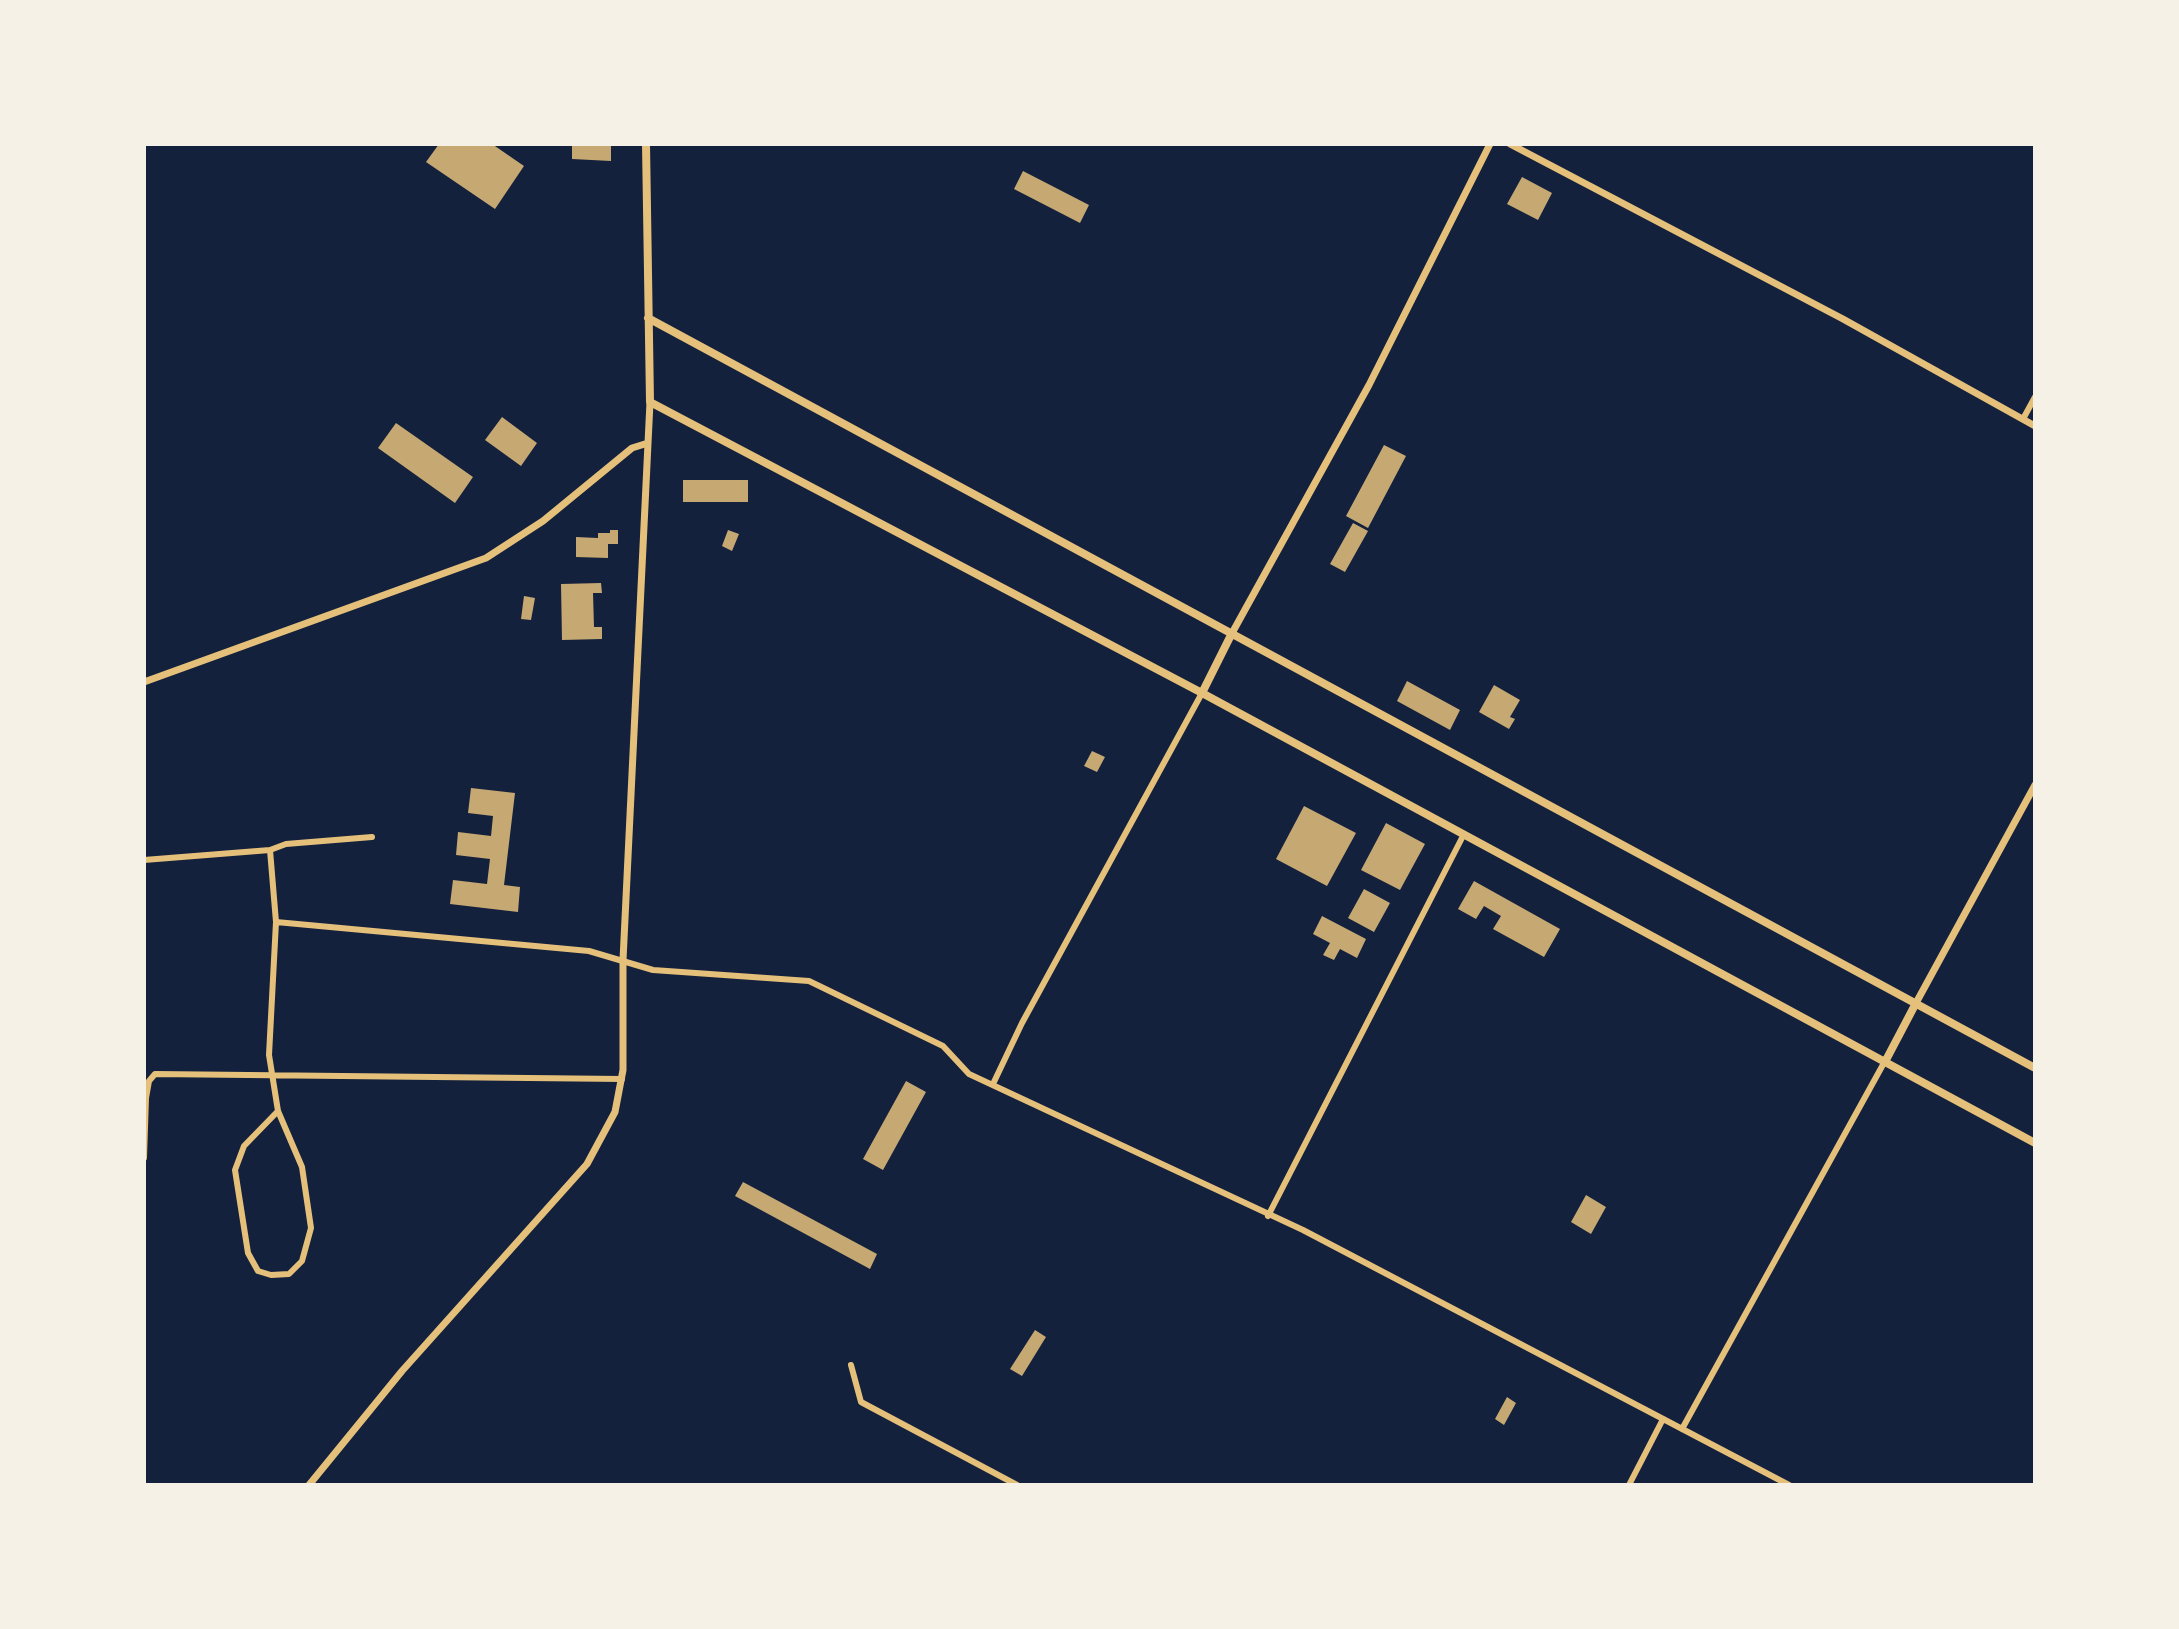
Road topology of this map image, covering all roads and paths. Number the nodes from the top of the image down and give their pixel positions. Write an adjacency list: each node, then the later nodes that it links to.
1 (646, 144): 4 (main road)
2 (1490, 144): 10 (street)
3 (1510, 144): 7 (street)
4 (648, 318): 6 (main road); 10 (main road)
5 (2035, 397): 7 (street)
6 (650, 402): 9 (street); 12 (main road)
7 (2023, 419): 8 (street)
8 (2035, 426)
9 (648, 443): 11 (street); 19 (street)
10 (1231, 635): 12 (main road); 20 (main road)
11 (144, 682)
12 (1202, 693): 14 (main road); 25 (street)
13 (2035, 785): 20 (street)
14 (1464, 834): 21 (main road); 29 (street)
15 (372, 837): 16 (street)
16 (270, 850): 17 (street); 18 (street)
17 (144, 860)
18 (276, 922): 19 (street); 23 (street)
19 (623, 960): 24 (street); 25 (street)
20 (1916, 1003): 21 (main road); 22 (main road)
21 (1886, 1060): 27 (main road); 32 (street)
22 (2035, 1068)
23 (271, 1074): 24 (street); 26 (street); 28 (street)
24 (622, 1079): 33 (street)
25 (993, 1084): 29 (street)
26 (278, 1111): 26 (street)
27 (2035, 1143)
28 (144, 1158)
29 (1268, 1216): 31 (street)
30 (851, 1365): 34 (street)
31 (1663, 1419): 32 (street); 35 (street)
32 (1682, 1429): 36 (street)
33 (309, 1485)
34 (1017, 1485)
35 (1629, 1485)
36 (1789, 1485)

